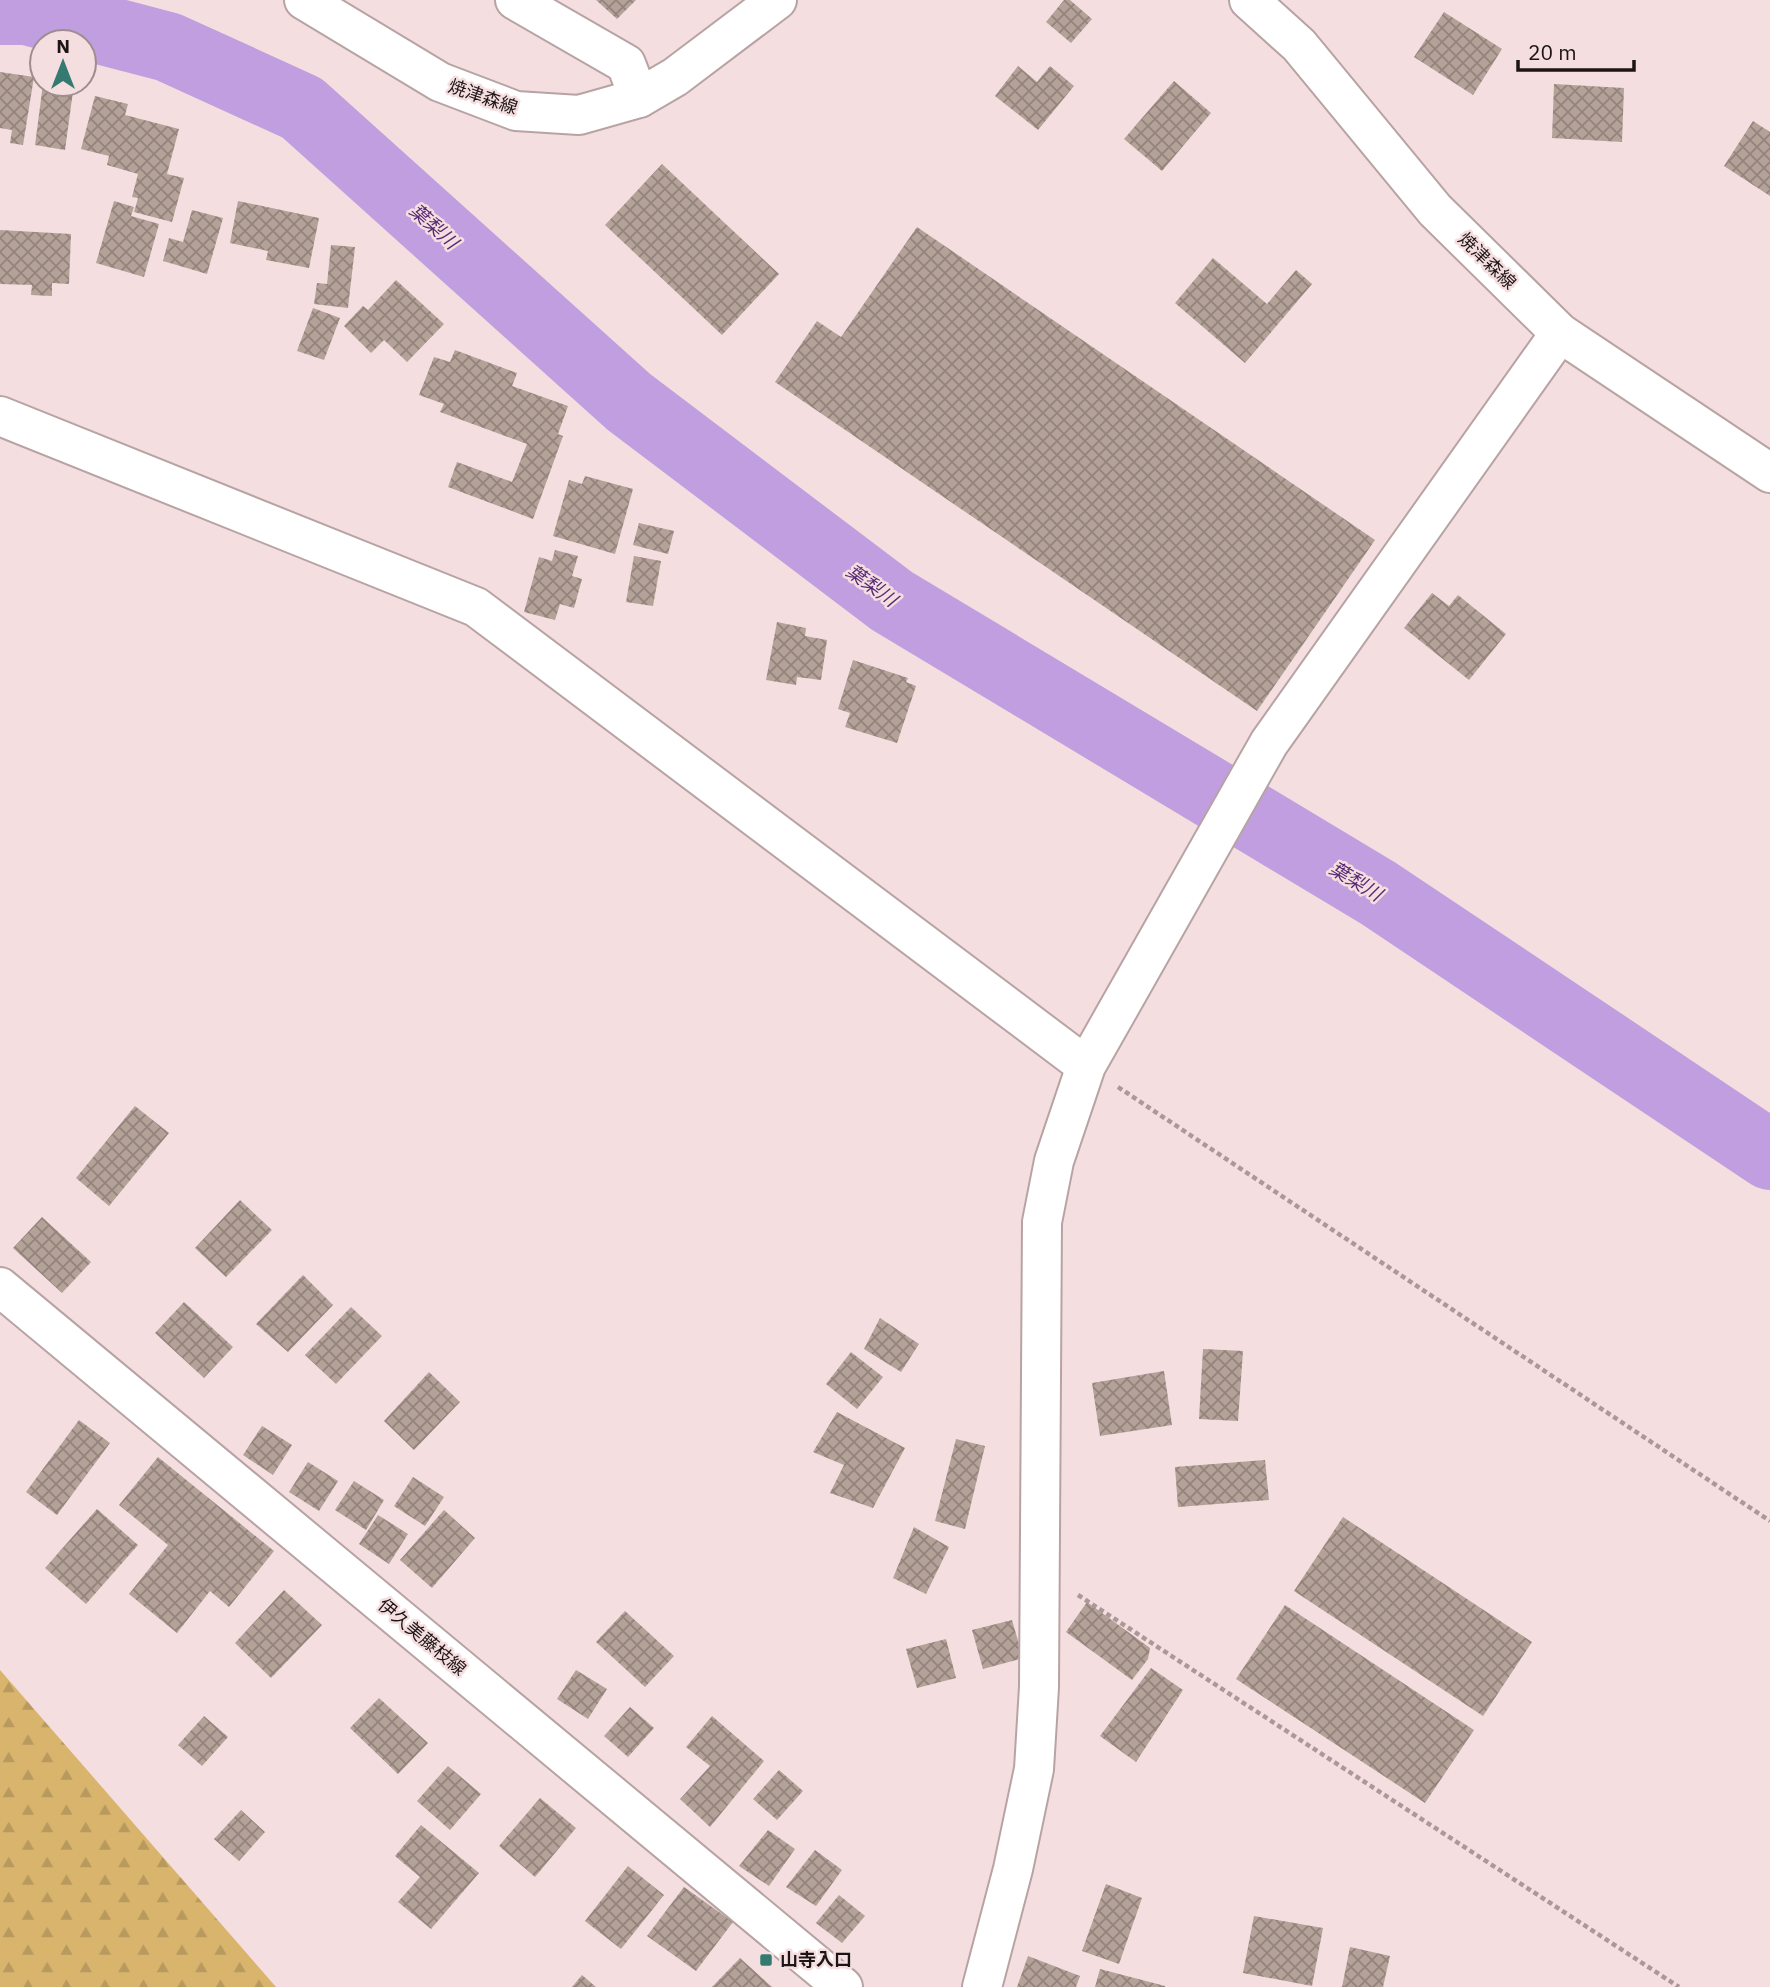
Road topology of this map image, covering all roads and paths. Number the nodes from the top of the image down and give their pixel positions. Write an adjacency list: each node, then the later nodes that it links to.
1 (303, 0): 5 (street, 焼津森線)
2 (515, 0): 5 (street)
3 (777, 0): 5 (street, 焼津森線)
4 (1249, 0): 6 (street, 焼津森線)
5 (639, 98)
6 (1560, 333): 8 (street, 焼津森線); 9 (street)
7 (0, 416): 9 (street)
8 (1770, 473)
9 (1086, 1066): 11 (path); 12 (street)
10 (0, 1287): 13 (street, 伊久美藤枝線)
11 (1770, 1521)
12 (1040, 1570): 14 (street); 15 (path)
13 (843, 1987)
14 (982, 1987)
15 (1679, 1987)

